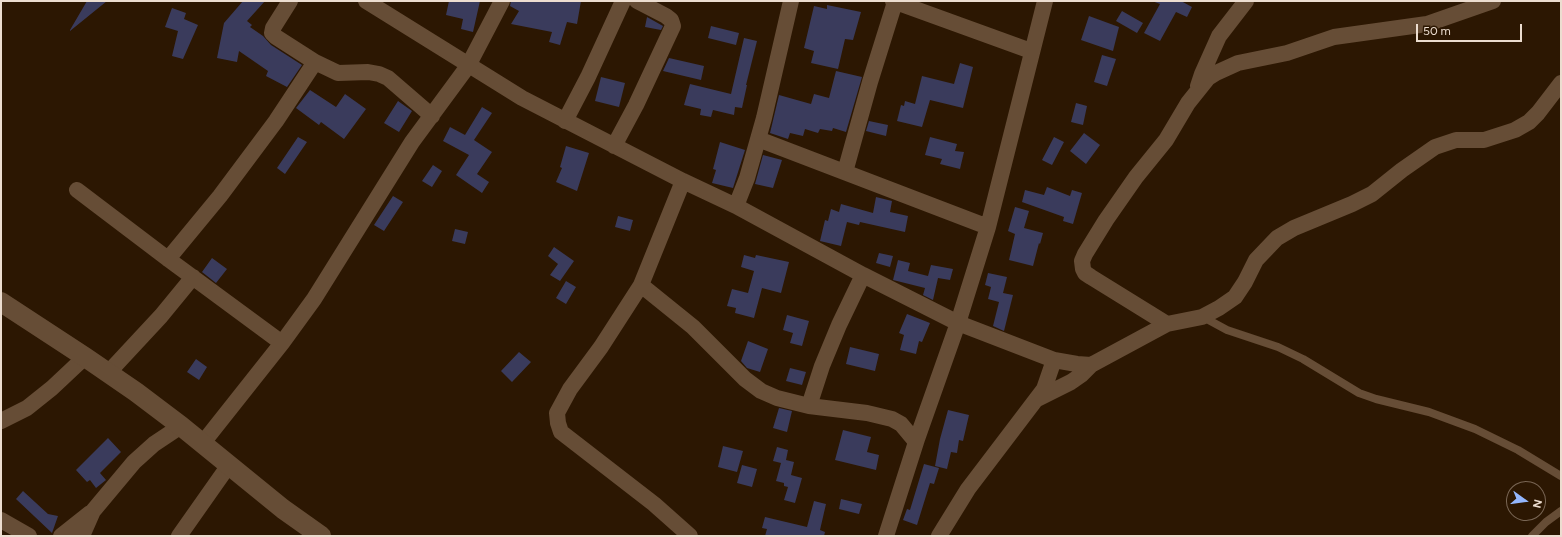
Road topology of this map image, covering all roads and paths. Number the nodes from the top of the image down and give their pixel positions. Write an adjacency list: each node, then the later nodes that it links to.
1 (290, 1): 12 (street)
2 (366, 1): 13 (street)
3 (502, 1): 13 (street)
4 (623, 1): 17 (street)
5 (637, 1): 19 (street)
6 (791, 1): 18 (street)
7 (894, 1): 11 (street); 20 (street)
8 (1045, 1): 11 (street)
9 (1246, 1): 15 (street)
10 (1493, 1): 15 (street)
11 (1031, 51): 24 (street)
12 (315, 62): 16 (street); 25 (street)
13 (468, 66): 16 (street); 17 (street)
14 (1561, 83): 30 (street)
15 (1196, 92): 32 (street)
16 (432, 116): 33 (street)
17 (565, 120): 19 (street)
18 (758, 139): 20 (street); 23 (street)
19 (614, 146): 21 (street)
20 (845, 172): 24 (street)
21 (683, 181): 23 (street); 28 (street)
22 (77, 190): 25 (street)
23 (736, 206): 26 (street)
24 (988, 227): 31 (street)
25 (168, 259): 27 (street)
26 (863, 275): 31 (street); 39 (street)
27 (193, 277): 33 (street); 37 (street)
28 (641, 285): 39 (street); 54 (street)
29 (1, 302): 34 (street)
30 (1202, 317): 32 (street); 45 (lane)
31 (958, 323): 35 (street); 42 (street)
32 (1167, 324): 36 (street)
33 (282, 343): 43 (street)
34 (85, 357): 37 (street); 40 (street)
35 (1054, 360): 36 (street); 38 (street)
36 (1091, 365): 38 (street)
37 (108, 373): 41 (street)
38 (1037, 399): 56 (street)
39 (809, 406): 42 (street)
40 (1, 421)
41 (181, 426): 43 (street); 46 (street)
42 (916, 442): 55 (street)
43 (202, 444): 44 (street)
44 (230, 465): 52 (street); 53 (street)
45 (1561, 476)
46 (93, 511): 50 (street); 51 (street)
47 (1561, 511): 57 (lane)
48 (1, 520): 49 (street)
49 (31, 536)
50 (61, 536)
51 (82, 536)
52 (179, 536)
53 (321, 536)
54 (690, 536)
55 (886, 536)
56 (939, 536)
57 (1532, 536)

